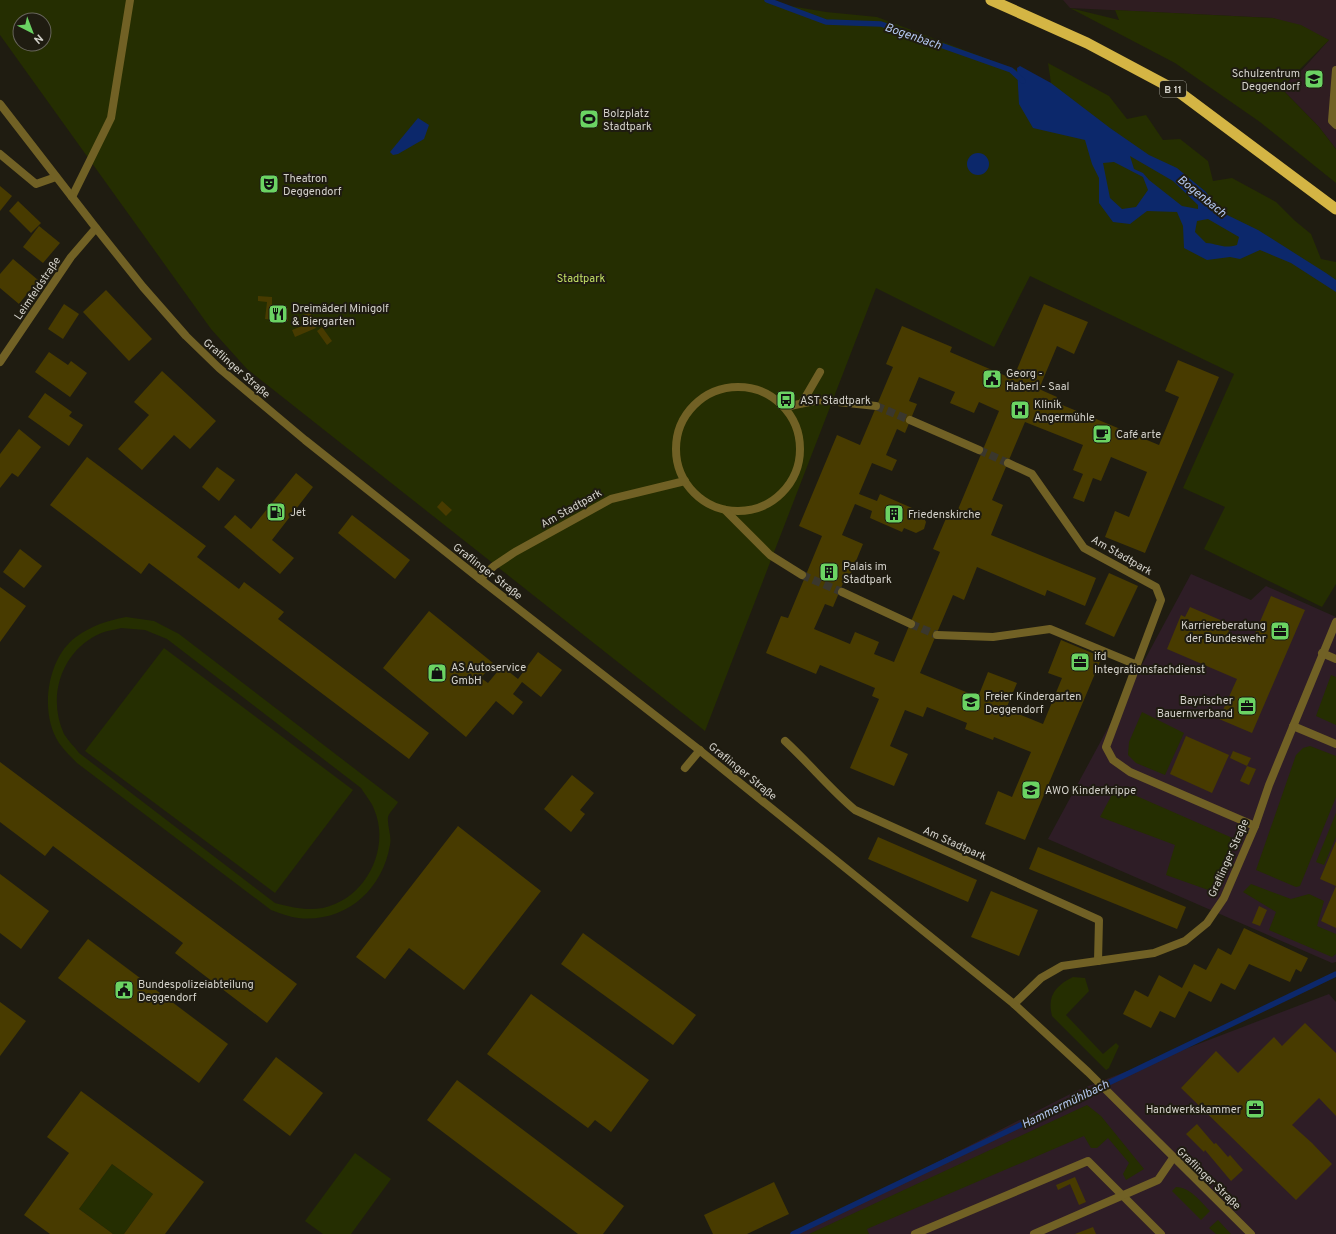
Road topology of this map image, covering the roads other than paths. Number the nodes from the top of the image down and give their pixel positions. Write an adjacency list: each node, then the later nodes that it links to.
1 (130, 0): 8 (street)
2 (991, 0): 9 (highway, B 11)
3 (1336, 70): 5 (street)
4 (0, 104): 7 (street, Graflinger Straße)
5 (1336, 125)
6 (0, 154): 7 (street)
7 (56, 177): 8 (street, Graflinger Straße)
8 (72, 197): 10 (street, Graflinger Straße)
9 (1336, 208)
10 (96, 228): 11 (street, Leimfeldstraße); 22 (street, Graflinger Straße)
11 (0, 362)
12 (820, 372): 13 (street)
13 (802, 403): 14 (street); 15 (street)
14 (876, 406)
15 (785, 407): 19 (street); 20 (street)
16 (910, 420): 17 (street)
17 (979, 450)
18 (1008, 463): 29 (street, Am Stadtpark)
19 (685, 481): 20 (street); 22 (street, Am Stadtpark)
20 (725, 510): 21 (street)
21 (802, 575)
22 (480, 579): 33 (street, Graflinger Straße)
23 (842, 592): 25 (street)
24 (1336, 622): 27 (street, Graflinger Straße)
25 (911, 624)
26 (937, 635): 29 (street)
27 (1322, 653): 28 (street); 30 (street, Graflinger Straße)
28 (1336, 659)
29 (1137, 665): 35 (street, Am Stadtpark)
30 (1293, 726): 32 (street); 35 (street, Graflinger Straße)
31 (785, 742): 36 (street, Am Stadtpark)
32 (1336, 744)
33 (700, 750): 34 (street); 37 (street, Graflinger Straße)
34 (685, 768)
35 (1255, 826): 36 (street, Graflinger Straße)
36 (1098, 961): 37 (street, Graflinger Straße)
37 (1014, 1004): 38 (street, Graflinger Straße)
38 (1173, 1158): 39 (street); 43 (street, Graflinger Straße)
39 (1123, 1196): 40 (street); 41 (street); 42 (street)
40 (915, 1234)
41 (1034, 1234)
42 (1161, 1234)
43 (1251, 1234)

